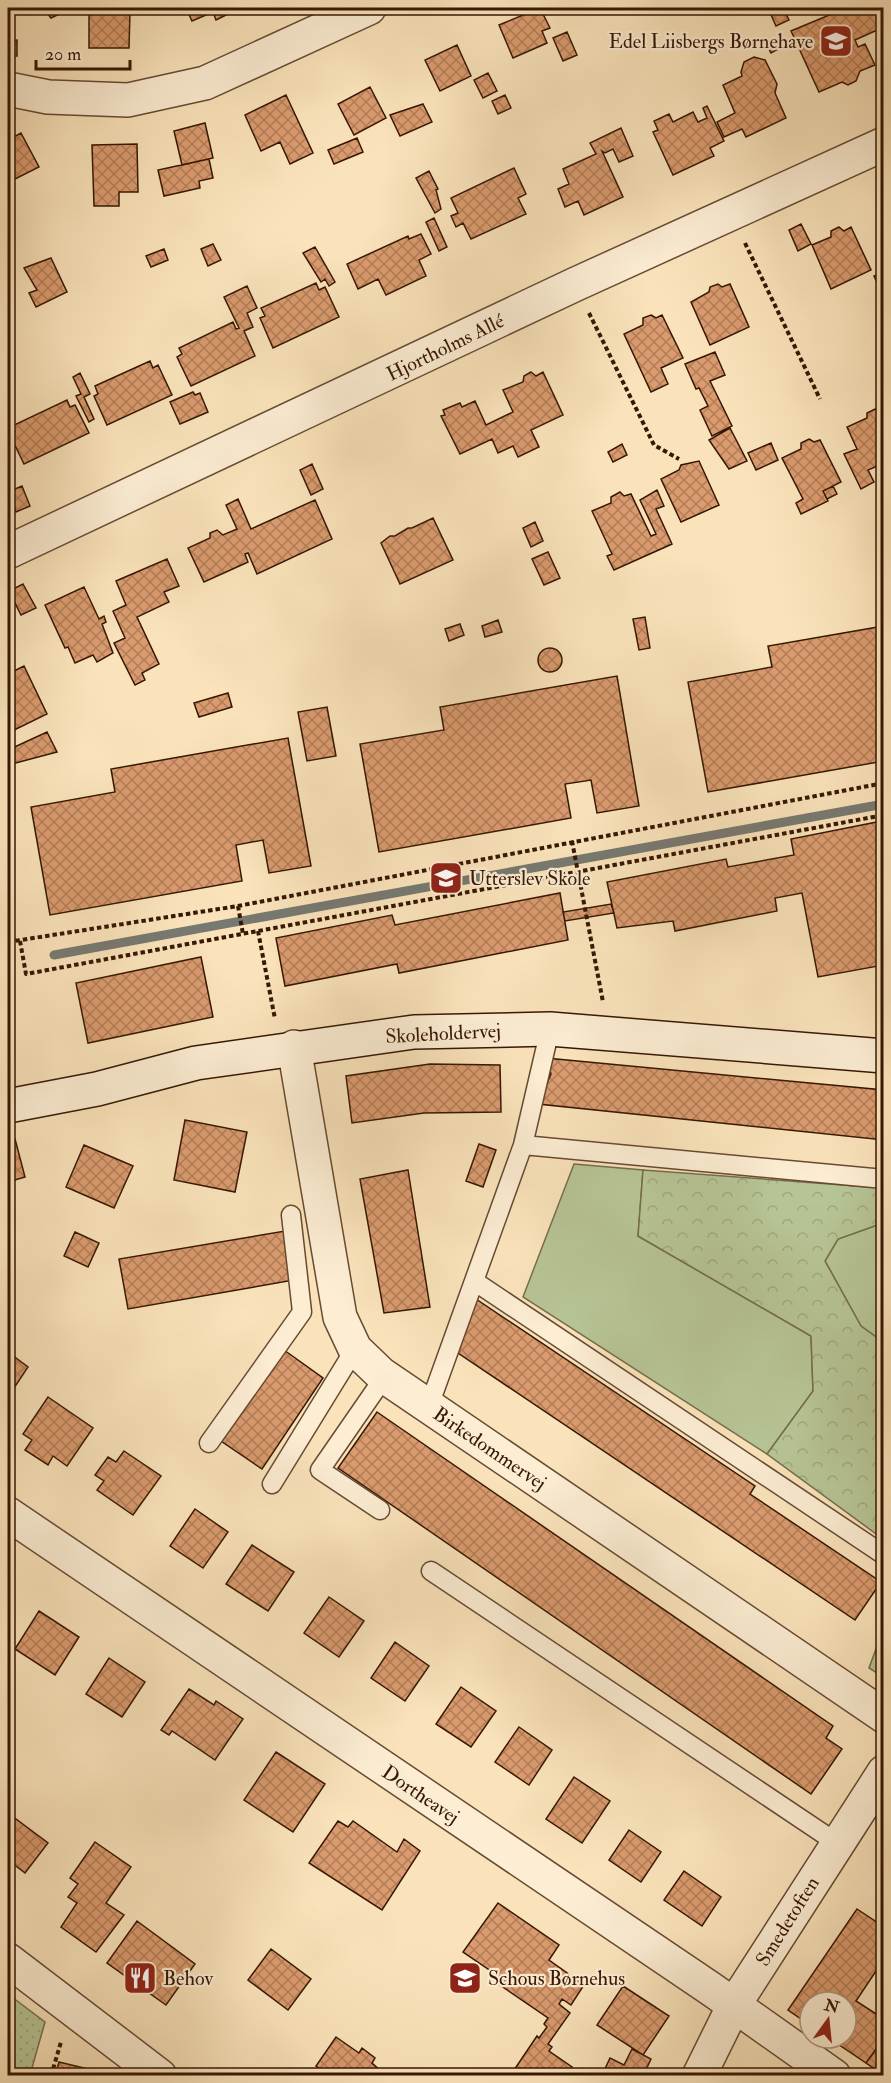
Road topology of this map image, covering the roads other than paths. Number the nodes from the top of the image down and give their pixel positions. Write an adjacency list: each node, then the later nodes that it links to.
1 (369, 8): 2 (street)
2 (8, 89)
3 (884, 144): 4 (street, Hjortholms Allé)
4 (8, 552)
5 (550, 1029): 6 (street, Skoleholdervej); 7 (street, Skoleholdervej); 9 (lane)
6 (287, 1048): 8 (street, Skoleholdervej); 13 (street, Birkedommervej)
7 (884, 1056)
8 (8, 1106)
9 (523, 1144): 10 (lane); 12 (lane)
10 (884, 1179)
11 (291, 1215): 16 (lane)
12 (474, 1281): 15 (lane); 20 (lane)
13 (355, 1349): 14 (street, Birkedommervej); 17 (lane)
14 (385, 1376): 15 (street, Birkedommervej); 18 (lane)
15 (429, 1406): 22 (street, Birkedommervej)
16 (209, 1443)
17 (272, 1484)
18 (380, 1510)
19 (8, 1514): 26 (street, Dortheavej)
20 (884, 1555)
21 (431, 1571): 24 (lane)
22 (884, 1716)
23 (884, 1772): 24 (street, Smedetoften)
24 (837, 1843): 26 (street, Smedetoften)
25 (8, 1960): 27 (street)
26 (734, 2005): 28 (street, Smedetoften); 29 (street, Dortheavej)
27 (160, 2076)
28 (699, 2076)
29 (834, 2076)

